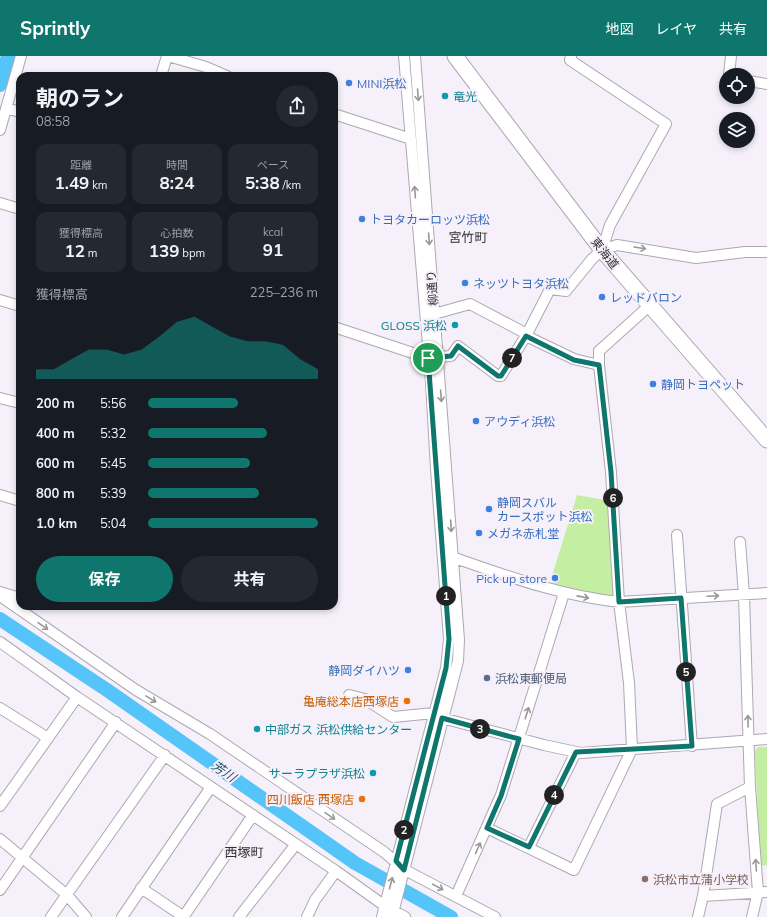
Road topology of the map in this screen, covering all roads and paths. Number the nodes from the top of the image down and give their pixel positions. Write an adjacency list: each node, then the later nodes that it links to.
1 (21, 56): 10 (street)
2 (168, 56): 9 (street); 11 (street)
3 (404, 56): 19 (street, 柳通り)
4 (415, 56): 27 (street, 柳通り, one-way to 27)
5 (455, 56): 22 (highway, 東海道)
6 (571, 56): 22 (street)
7 (731, 56): 8 (street)
8 (730, 68)
9 (205, 71)
10 (16, 72)
11 (163, 72)
12 (16, 73): 15 (street)
13 (755, 82): 14 (street)
14 (767, 84)
15 (6, 108): 16 (street); 18 (street)
16 (16, 111)
17 (338, 115): 19 (street)
18 (0, 130)
19 (411, 139): 30 (street, 柳通り, one-way to 19)
20 (0, 203): 21 (street)
21 (16, 207)
22 (602, 250): 23 (street, one-way to 23); 26 (highway, 東海道); 29 (street)
23 (767, 252)
24 (0, 300): 25 (street)
25 (16, 305)
26 (649, 306): 31 (street); 34 (highway, 東海道)
27 (434, 314): 29 (street); 30 (street, 柳通り)
28 (338, 328): 30 (street)
29 (526, 335): 30 (street); 31 (street)
30 (433, 357): 39 (street, 柳通り, one-way to 39); 54 (street, 柳通り)
31 (599, 365): 47 (street)
32 (0, 398): 33 (street)
33 (16, 402)
34 (767, 440)
35 (0, 495): 36 (street)
36 (16, 500)
37 (677, 535): 46 (street)
38 (740, 542): 43 (street)
39 (452, 557): 42 (street); 54 (street, 柳通り)
40 (0, 592): 45 (street)
41 (767, 592): 43 (street)
42 (564, 593): 47 (street, one-way to 47); 57 (street, one-way to 42)
43 (744, 594): 46 (street, one-way to 43); 59 (street, one-way to 43)
44 (0, 596): 48 (street)
45 (16, 597)
46 (681, 598): 47 (street); 60 (street)
47 (619, 602): 61 (street)
48 (16, 604)
49 (27, 610): 73 (street, one-way to 73)
50 (0, 643): 52 (street)
51 (349, 695): 54 (street)
52 (77, 697): 55 (street); 56 (street)
53 (0, 708): 56 (street)
54 (438, 716): 57 (street); 73 (street, 柳通り)
55 (116, 722): 63 (street); 72 (street)
56 (48, 738): 66 (street)
57 (519, 739): 62 (street); 68 (street)
58 (767, 739): 59 (street)
59 (748, 740): 60 (street); 65 (street)
60 (692, 746): 61 (street)
61 (632, 749): 62 (street); 71 (street)
62 (576, 752): 71 (street)
63 (165, 755): 64 (street); 78 (street)
64 (211, 787): 67 (street); 75 (street)
65 (750, 787): 77 (street, one-way to 65); 80 (street)
66 (0, 806)
67 (253, 815): 70 (street); 85 (street)
68 (487, 828): 71 (street); 79 (street, one-way to 68)
69 (0, 839): 72 (street)
70 (296, 844): 74 (street); 86 (street)
71 (529, 847)
72 (22, 858): 76 (street); 78 (street)
73 (400, 868): 79 (street, one-way to 79); 81 (street, 柳通り)
74 (336, 871): 81 (street); 87 (street)
75 (142, 888): 84 (street); 85 (street)
76 (0, 890)
77 (762, 892): 80 (street); 92 (street)
78 (67, 895): 82 (street); 83 (street)
79 (456, 896): 90 (street)
80 (703, 896): 91 (street)
81 (390, 908): 88 (street); 89 (street)
82 (51, 917)
83 (86, 917)
84 (122, 917)
85 (184, 917)
86 (239, 917)
87 (307, 917)
88 (382, 917)
89 (405, 917)
90 (495, 917)
91 (698, 917)
92 (752, 917)

